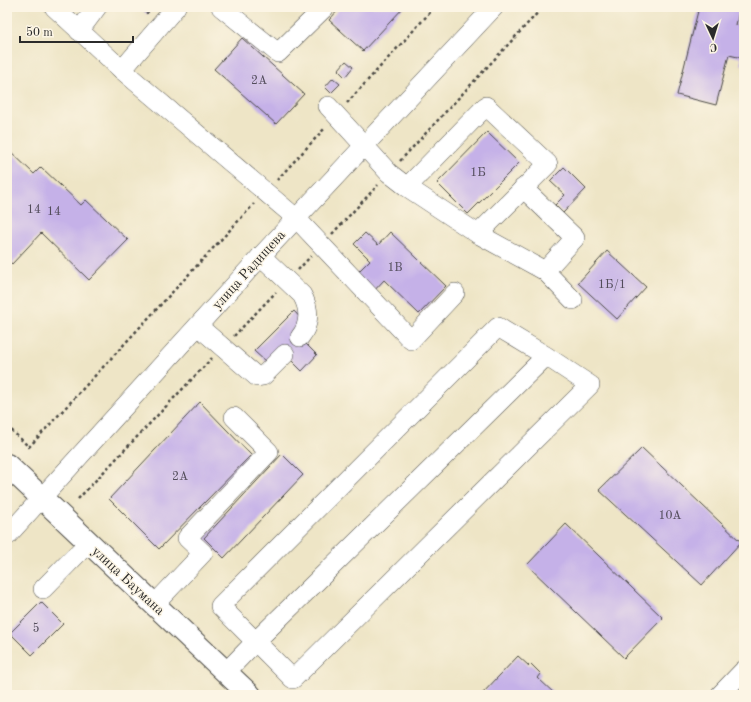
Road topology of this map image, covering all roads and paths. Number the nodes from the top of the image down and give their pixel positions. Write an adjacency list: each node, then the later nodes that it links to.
1 (54, 7): 9 (street)
2 (97, 7): 9 (street)
3 (176, 7): 10 (street)
4 (221, 7): 5 (street)
5 (325, 7)
6 (435, 7): 11 (path)
7 (494, 7): 12 (street, улица Радищева)
8 (543, 7): 13 (path)
9 (80, 31): 10 (street)
10 (122, 70): 16 (street)
11 (332, 111): 12 (street); 16 (path)
12 (364, 146): 13 (street); 17 (street, улица Радищева)
13 (389, 173): 14 (street); 19 (path)
14 (407, 187): 15 (street); 18 (street)
15 (523, 188): 18 (street); 21 (street)
16 (266, 192): 17 (street); 31 (path)
17 (296, 218): 19 (street); 20 (street, улица Радищева)
18 (478, 234): 21 (street)
19 (322, 245): 22 (path); 23 (street)
20 (261, 256): 22 (street); 25 (street, улица Радищева)
21 (545, 270): 24 (street)
22 (288, 281): 26 (street); 27 (path)
23 (455, 293)
24 (573, 300)
25 (198, 326): 27 (street); 33 (street, улица Радищева)
26 (300, 337)
27 (223, 347): 28 (street); 34 (path)
28 (285, 354)
29 (546, 356): 39 (street); 39 (street); 39 (street)
30 (234, 417): 38 (street)
31 (7, 426)
32 (7, 465): 33 (main road, улица Баумана)
33 (42, 499): 35 (street, улица Радищева); 36 (main road, улица Баумана)
34 (78, 499)
35 (7, 536)
36 (88, 543): 37 (street); 38 (main road, улица Баумана)
37 (43, 589)
38 (154, 605): 41 (main road, улица Баумана)
39 (256, 641): 41 (street)
40 (744, 670): 43 (street)
41 (226, 672): 42 (main road, улица Баумана)
42 (250, 695)
43 (720, 695)

